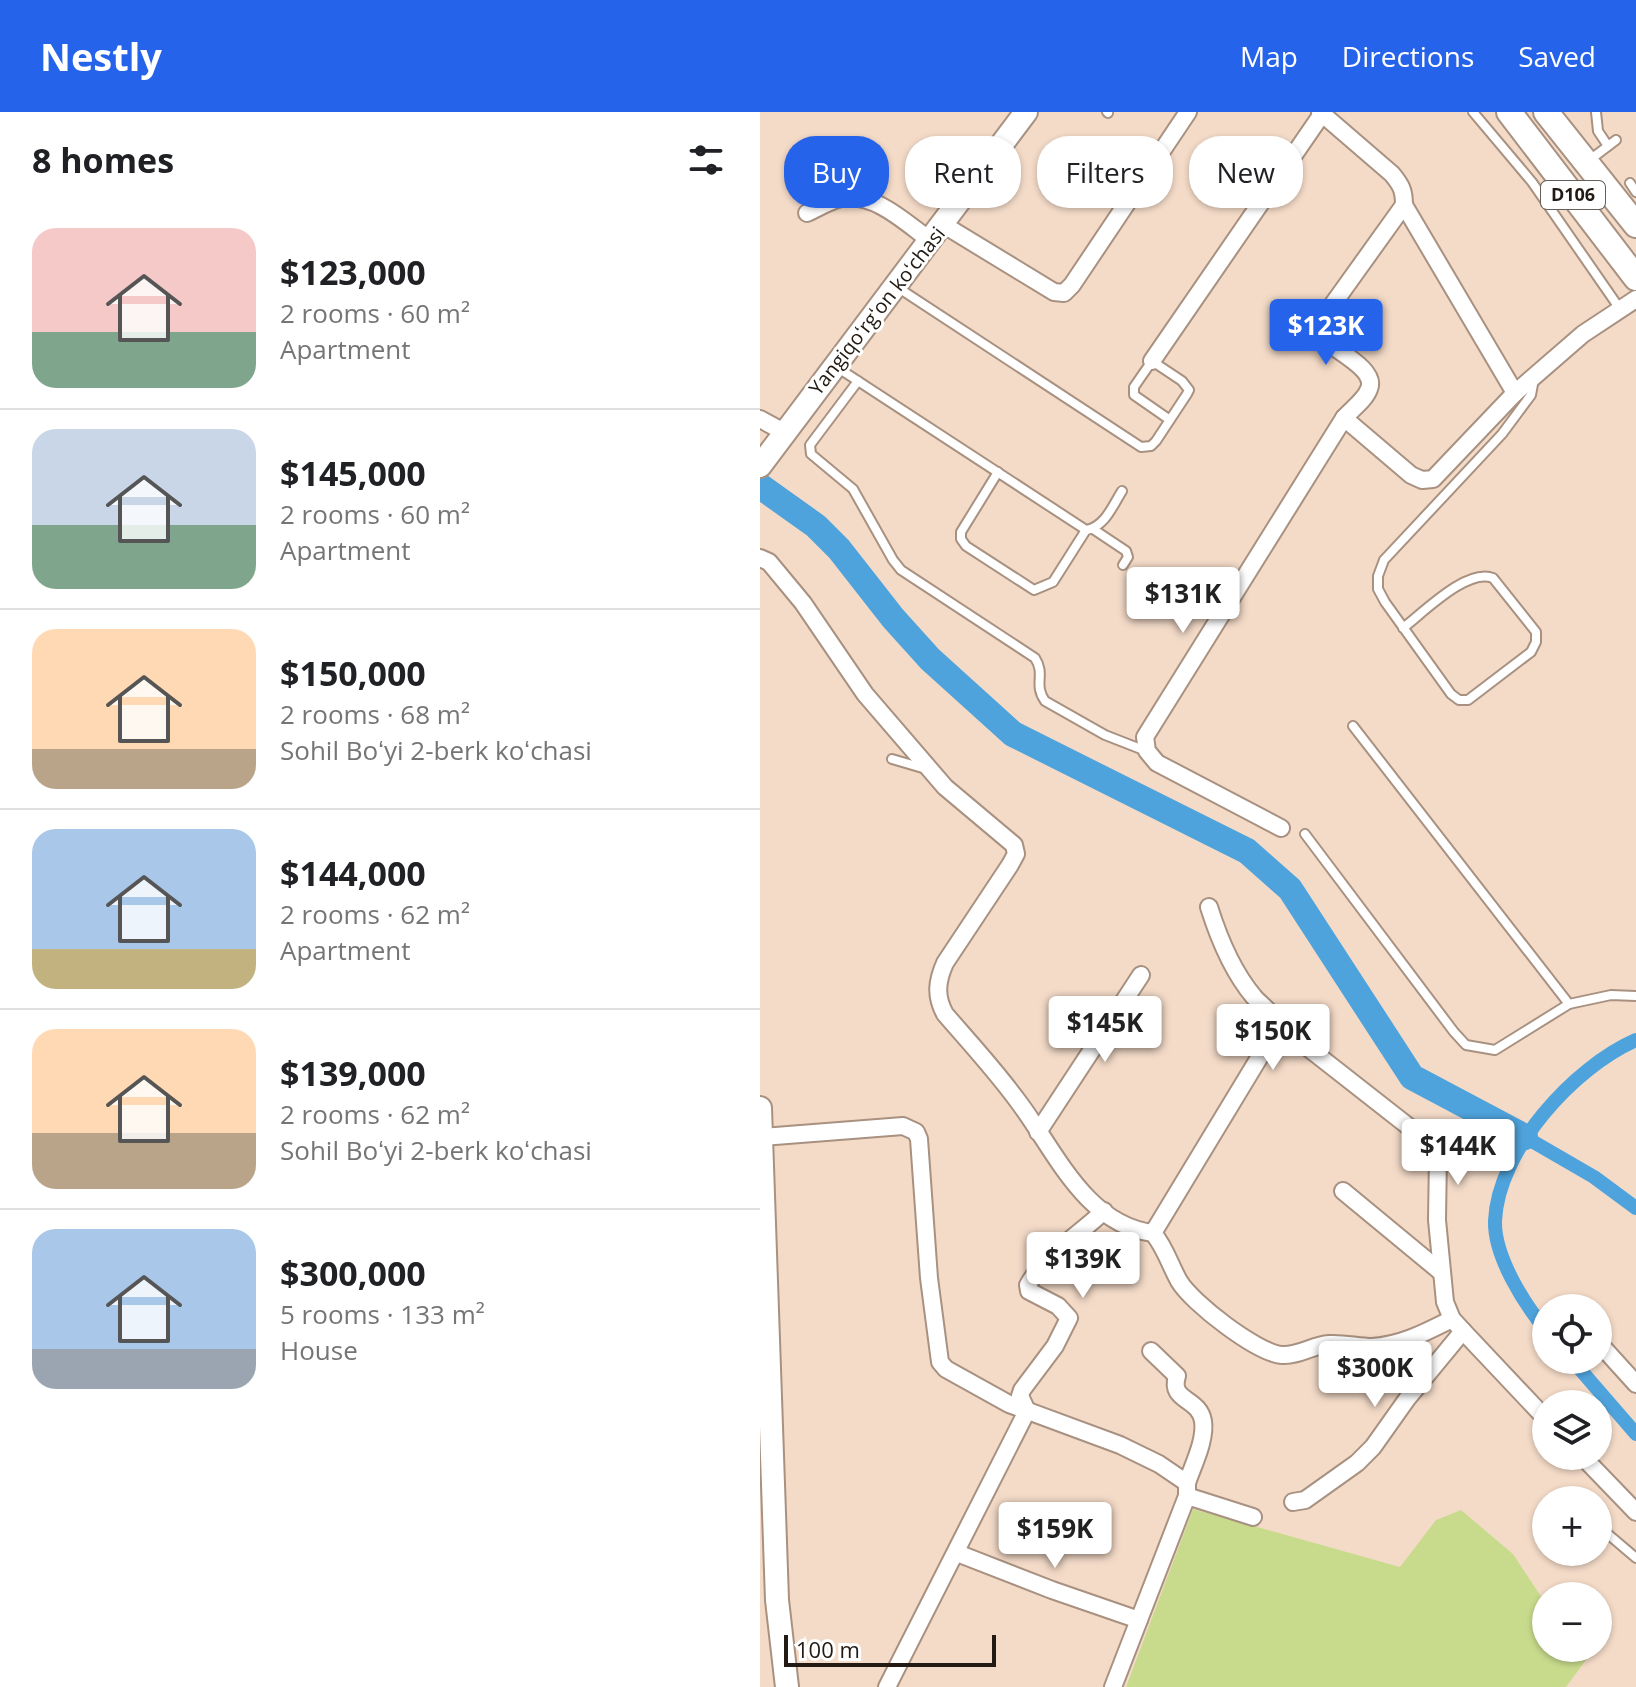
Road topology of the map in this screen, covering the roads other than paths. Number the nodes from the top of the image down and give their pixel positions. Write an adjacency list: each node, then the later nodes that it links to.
1 (1026, 112): 16 (street, Yangiqoʻrgʻon koʻchasi)
2 (1188, 112): 16 (street)
3 (1473, 112): 20 (lane)
4 (1509, 112): 17 (main road, D106)
5 (1546, 112): 10 (main road, D106)
6 (1596, 112): 9 (lane)
7 (1321, 113): 13 (street); 21 (street)
8 (1616, 140): 9 (lane)
9 (1608, 146): 10 (lane)
10 (1587, 163): 15 (main road, D106)
11 (1630, 183): 12 (lane)
12 (1636, 192)
13 (1404, 205): 25 (street); 26 (street)
14 (807, 213): 16 (street)
15 (1635, 220)
16 (938, 233): 18 (street, Yangiqoʻrgʻon koʻchasi)
17 (1636, 278)
18 (896, 286): 22 (street, Yangiqoʻrgʻon koʻchasi); 28 (lane)
19 (1636, 299): 20 (street)
20 (1620, 310): 23 (street)
21 (1152, 361): 28 (lane); 28 (lane)
22 (835, 366): 24 (lane); 29 (street, Yangiqoʻrgʻon koʻchasi)
23 (1534, 378): 25 (street); 36 (lane)
24 (858, 381): 31 (lane); 38 (lane)
25 (1515, 393): 26 (street)
26 (1344, 418): 38 (street)
27 (760, 419): 29 (street)
28 (1170, 420)
29 (784, 432): 30 (street, Yangiqoʻrgʻon koʻchasi)
30 (760, 466)
31 (998, 472): 33 (lane); 33 (lane)
32 (1122, 491): 33 (lane)
33 (1090, 529): 35 (lane)
34 (760, 558): 40 (street)
35 (1123, 565)
36 (1403, 628): 36 (lane)
37 (1353, 726): 46 (lane)
38 (1147, 751): 41 (street)
39 (892, 759): 40 (lane)
40 (931, 770): 49 (street)
41 (1281, 828)
42 (1305, 834): 46 (lane)
43 (1209, 907): 47 (street)
44 (1141, 975): 49 (street)
45 (1636, 996): 46 (lane)
46 (1569, 1004)
47 (1279, 1025): 53 (street); 54 (street)
48 (760, 1108): 50 (street)
49 (1038, 1132): 52 (street)
50 (762, 1137): 60 (street); 69 (street)
51 (1343, 1191): 54 (street)
52 (1104, 1211): 53 (street); 60 (street)
53 (1153, 1233): 55 (street)
54 (1441, 1272): 55 (street)
55 (1458, 1325): 59 (street); 63 (street)
56 (1151, 1351): 62 (street)
57 (1612, 1357): 58 (street)
58 (1636, 1384)
59 (1532, 1404)
60 (1027, 1411): 62 (street); 67 (street)
61 (1596, 1470): 64 (street)
62 (1187, 1490): 65 (street); 70 (street)
63 (1293, 1502)
64 (1636, 1512)
65 (1253, 1517)
66 (1612, 1538): 68 (lane)
67 (957, 1553): 70 (street); 72 (street)
68 (1636, 1558)
69 (769, 1601): 71 (street)
70 (1139, 1620): 73 (street)
71 (787, 1687)
72 (887, 1687)
73 (1113, 1687)

